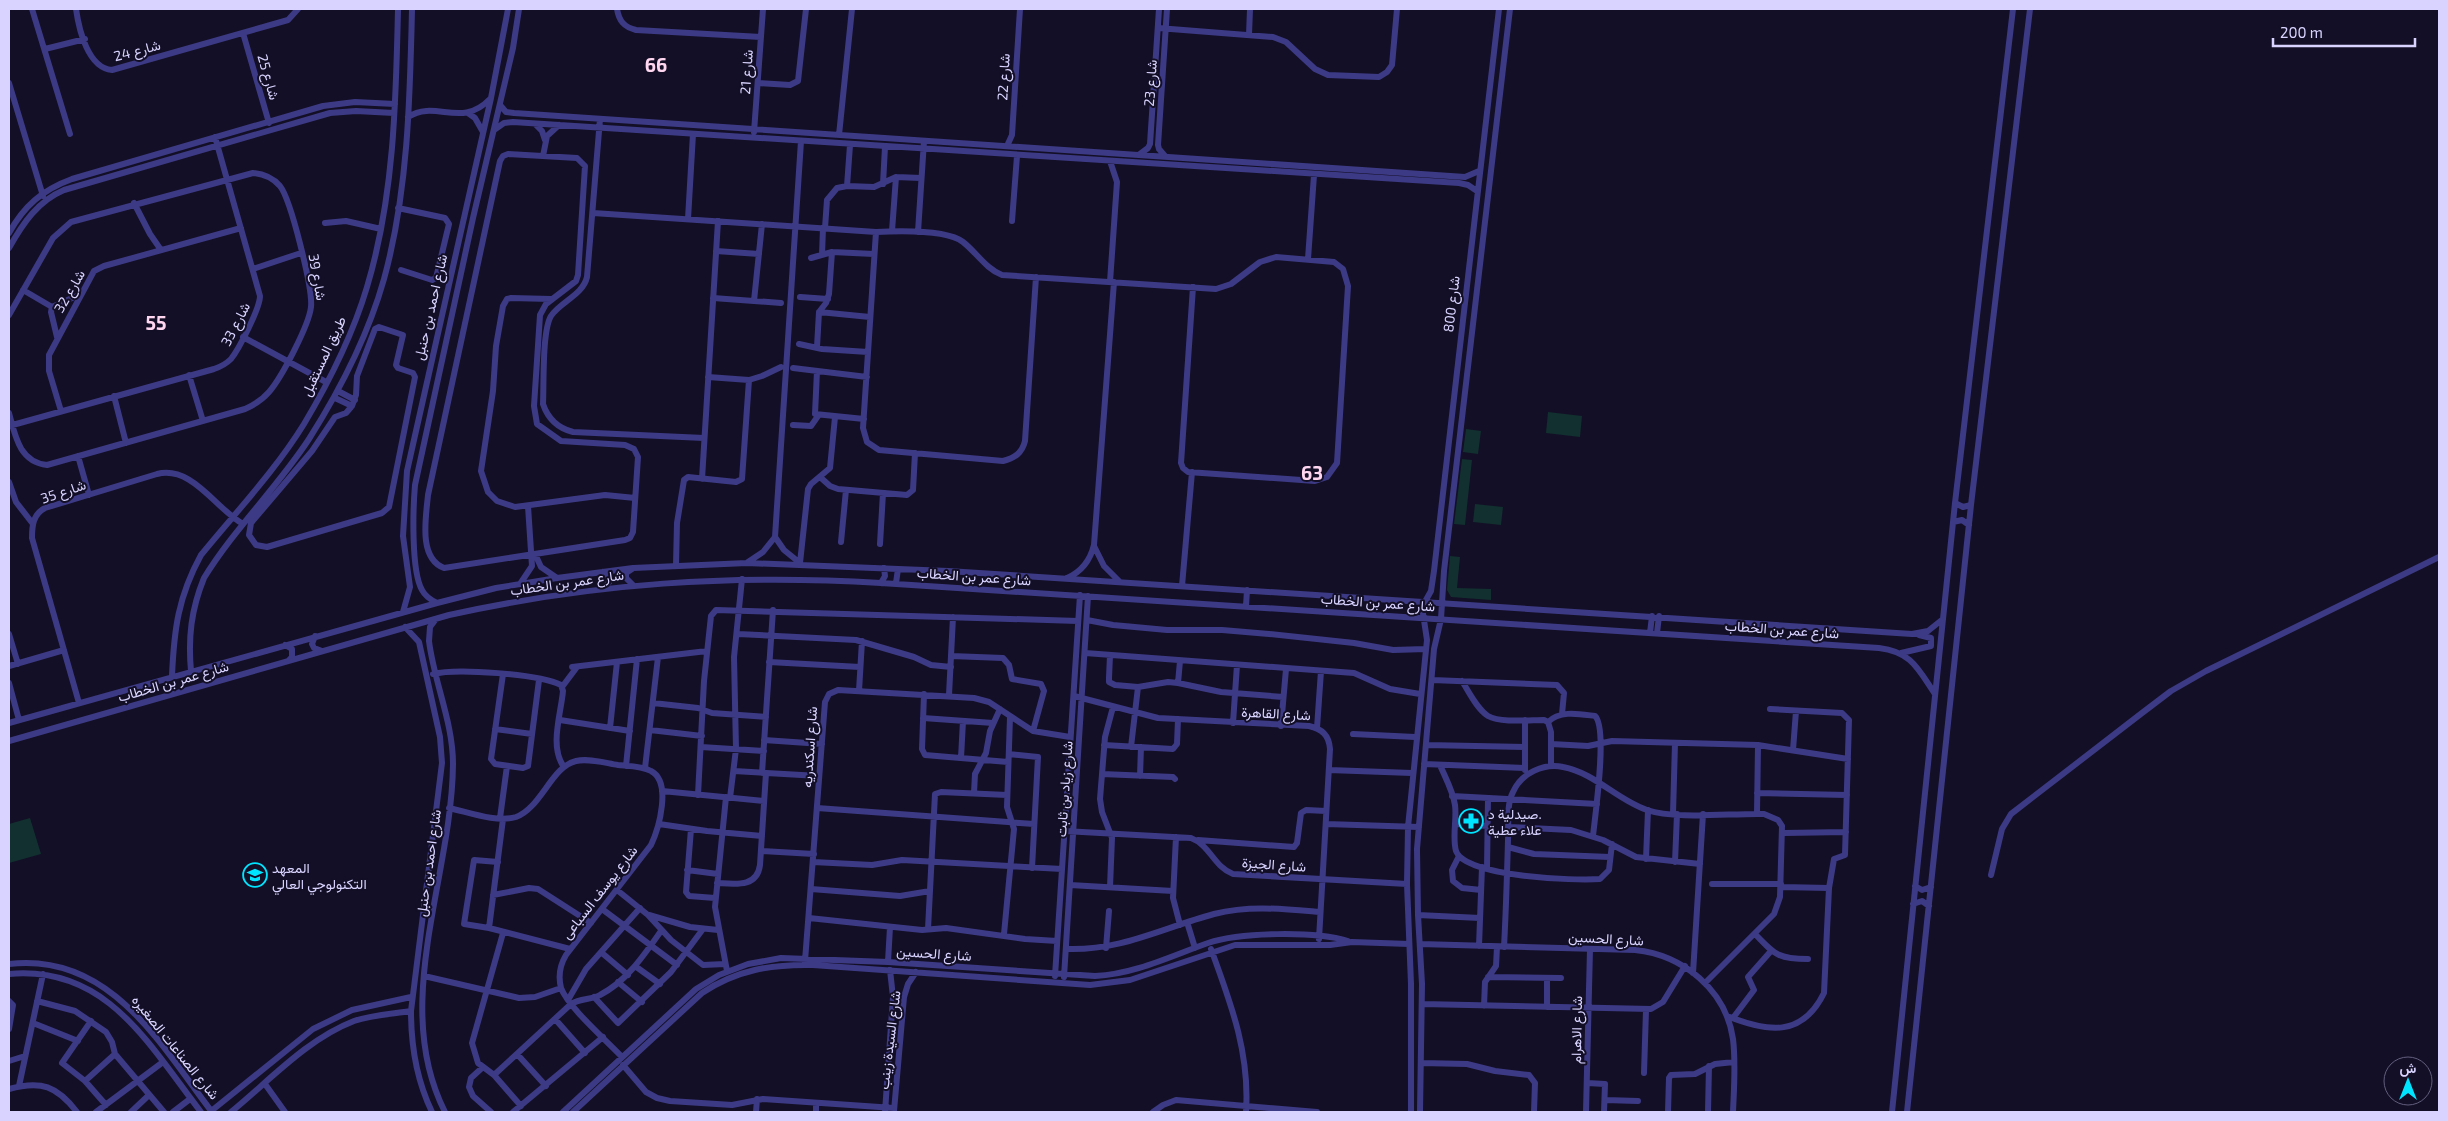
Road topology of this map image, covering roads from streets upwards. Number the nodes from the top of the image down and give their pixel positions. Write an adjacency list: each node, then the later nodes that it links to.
1 (32, 9): 31 (street)
2 (76, 9): 26 (street, شارع 24)
3 (298, 9): 23 (street, شارع 24)
4 (398, 9): 27 (street, طريق المستقبل)
5 (412, 9): 28 (street, طريق المستقبل)
6 (508, 9): 29 (street, شارع احمد بن حنبل)
7 (519, 9): 30 (street, شارع احمد بن حنبل)
8 (618, 9): 25 (street)
9 (763, 9): 25 (street, شارع 21)
10 (806, 9): 33 (street)
11 (852, 9): 57 (street)
12 (1020, 9): 65 (street, شارع 22)
13 (1159, 9): 21 (street, شارع 23)
14 (1167, 9): 22 (street, شارع 23)
15 (1250, 9): 24 (street)
16 (1397, 9): 24 (street)
17 (1499, 9): 38 (street, شارع 800)
18 (1510, 9): 39 (street, شارع 800)
19 (2013, 9): 174 (street)
20 (2030, 9): 176 (street)
21 (1158, 28): 22 (street); 69 (street, شارع 23)
22 (1166, 29): 24 (street); 72 (street, شارع 23)
23 (243, 33): 26 (street, شارع 24); 46 (street, شارع 25)
24 (1249, 35)
25 (761, 37): 33 (street, شارع 21)
26 (85, 39): 31 (street)
27 (397, 45): 28 (street); 35 (street, طريق المستقبل)
28 (412, 45): 36 (street, طريق المستقبل)
29 (502, 46): 30 (street); 34 (street, شارع احمد بن حنبل)
30 (513, 48): 37 (street, شارع احمد بن حنبل)
31 (44, 49): 55 (street)
32 (9, 83): 87 (street)
33 (758, 83): 52 (street, شارع 21)
34 (491, 98): 41 (street); 54 (street, شارع احمد بن حنبل)
35 (395, 104): 43 (street, طريق المستقبل); 46 (street)
36 (409, 104): 40 (street); 44 (street, طريق المستقبل)
37 (500, 105): 42 (street); 53 (street, شارع احمد بن حنبل)
38 (1487, 106): 39 (street); 76 (street, شارع 800)
39 (1498, 107): 120 (street, شارع 800)
40 (420, 111): 41 (street); 44 (street)
41 (468, 113): 54 (street)
42 (514, 113): 45 (street); 47 (street)
43 (394, 114): 51 (street); 82 (street, طريق المستقبل)
44 (408, 117): 83 (street, طريق المستقبل)
45 (600, 119): 50 (street); 52 (street)
46 (268, 120): 51 (street, شارع 25); 58 (street)
47 (513, 122): 48 (street); 53 (street)
48 (535, 124): 49 (street); 60 (street)
49 (559, 125): 50 (street); 60 (street)
50 (599, 128): 56 (street); 91 (street)
51 (271, 129): 63 (street)
52 (754, 129): 57 (street); 59 (street, شارع 21)
53 (494, 130): 93 (street, شارع احمد بن حنبل)
54 (483, 132): 92 (street, شارع احمد بن حنبل)
55 (70, 134)
56 (693, 134): 59 (street); 94 (street)
57 (839, 135): 61 (street)
58 (215, 137): 63 (street, شارع 33); 87 (street)
59 (754, 138): 62 (street)
60 (545, 140): 70 (street)
61 (924, 141): 65 (street); 68 (street)
62 (801, 142): 64 (street); 99 (street)
63 (217, 145): 81 (street, شارع 33); 88 (street)
64 (850, 145): 66 (street); 85 (street)
65 (1007, 146): 67 (street)
66 (885, 148): 68 (street); 84 (street)
67 (1047, 149): 69 (street); 73 (street)
68 (923, 150): 71 (street); 79 (street)
69 (1140, 154): 72 (street)
70 (543, 156): 128 (street); 186 (street)
71 (1017, 156): 73 (street); 96 (street)
72 (1166, 156): 75 (street)
73 (1046, 158): 74 (street)
74 (1110, 162): 77 (street); 122 (street)
75 (1365, 170): 76 (street); 80 (street)
76 (1479, 171): 86 (street, شارع 800)
77 (1314, 175): 80 (street); 116 (street)
78 (896, 177): 79 (street); 84 (street); 103 (street)
79 (922, 178): 105 (street)
80 (1364, 178): 86 (street)
81 (227, 179): 89 (street, شارع 39); 100 (street, شارع 33); 111 (street, شارع 39)
82 (388, 180): 83 (street); 102 (street, طريق المستقبل)
83 (402, 180): 90 (street, طريق المستقبل)
84 (883, 184): 85 (street)
85 (847, 186): 101 (street)
86 (1477, 191): 119 (street, شارع 800)
87 (42, 193): 88 (street); 106 (street)
88 (45, 200): 107 (street)
89 (134, 203): 108 (street); 124 (street, شارع 39)
90 (398, 208): 118 (street); 150 (street, طريق المستقبل)
91 (593, 213): 94 (street); 162 (street)
92 (464, 216): 93 (street); 214 (street, شارع احمد بن حنبل)
93 (473, 218): 210 (street, شارع احمد بن حنبل)
94 (688, 219): 95 (street)
95 (718, 221): 98 (street); 109 (street)
96 (1012, 221)
97 (325, 223): 102 (street)
98 (762, 224): 99 (street); 112 (street)
99 (796, 226): 101 (street); 182 (street)
100 (242, 228): 108 (street, شارع 32); 117 (street, شارع 33)
101 (824, 228): 104 (street); 114 (street)
102 (382, 229): 149 (street, طريق المستقبل)
103 (892, 231): 104 (street); 105 (street)
104 (876, 232): 113 (street)
105 (918, 232): 121 (street)
106 (9, 233)
107 (9, 248)
108 (161, 250): 125 (street, شارع 32)
109 (716, 251): 112 (street); 127 (street)
110 (832, 252): 113 (street); 114 (street); 129 (street)
111 (301, 253): 117 (street); 141 (street, شارع 39)
112 (759, 254): 130 (street)
113 (874, 254): 135 (street)
114 (822, 255): 115 (street)
115 (811, 258)
116 (1308, 259): 123 (street); 166 (street)
117 (253, 268): 137 (street, شارع 33)
118 (401, 270)
119 (1467, 272): 120 (street); 208 (street, شارع 800)
120 (1479, 274): 209 (street, شارع 800)
121 (1036, 277): 122 (street); 164 (street)
122 (1112, 282): 123 (street); 185 (street)
123 (1193, 287): 166 (street)
124 (23, 290): 132 (street); 134 (street, شارع 39)
125 (81, 294): 132 (street); 136 (street, شارع 32)
126 (800, 297): 129 (street)
127 (713, 298): 130 (street); 146 (street)
128 (551, 299): 173 (street); 175 (street)
129 (828, 299): 133 (street)
130 (754, 300): 131 (street)
131 (781, 302)
132 (52, 307): 136 (street)
133 (819, 312): 135 (street); 139 (street)
134 (9, 315)
135 (870, 317): 140 (street)
136 (57, 337): 154 (street, شارع 32)
137 (243, 337): 141 (street); 145 (street, شارع 33)
138 (799, 344): 139 (street)
139 (818, 347): 140 (street)
140 (868, 352): 147 (street)
141 (287, 361): 149 (street); 159 (street, شارع 39)
142 (781, 367): 148 (street)
143 (793, 368): 144 (street)
144 (816, 371): 147 (street); 156 (street)
145 (189, 375): 151 (street, شارع 33); 159 (street)
146 (708, 377): 148 (street); 162 (street)
147 (867, 377): 158 (street)
148 (749, 380): 168 (street)
149 (326, 384): 177 (street, طريق المستقبل)
150 (338, 391): 152 (street, طريق المستقبل); 153 (street)
151 (114, 396): 154 (street, شارع 33); 163 (street)
152 (335, 398): 153 (street); 180 (street, طريق المستقبل)
153 (353, 403): 153 (street)
154 (61, 411): 160 (street, شارع 33)
155 (9, 413): 160 (street, شارع 39)
156 (818, 416): 157 (street); 161 (street)
157 (835, 417): 158 (street); 167 (street)
158 (864, 418): 164 (street)
159 (203, 421): 163 (street, شارع 39)
160 (10, 425): 165 (street, شارع 39)
161 (793, 425)
162 (704, 438): 168 (street)
163 (126, 443): 165 (street, شارع 39)
164 (915, 453): 171 (street)
165 (78, 456): 172 (street)
166 (1192, 472): 203 (street)
167 (820, 477): 170 (street); 189 (street)
168 (702, 479): 190 (street)
169 (9, 482): 179 (street)
170 (846, 490): 171 (street); 183 (street)
171 (883, 493): 184 (street)
172 (89, 495): 177 (street, شارع 35); 179 (street, شارع 35)
173 (635, 498): 175 (street); 186 (street)
174 (1955, 503): 176 (street); 178 (street)
175 (528, 506): 186 (street)
176 (1971, 506): 181 (street)
177 (232, 517): 180 (street, شارع 35); 258 (street, طريق المستقبل)
178 (1953, 522): 181 (street); 220 (street)
179 (32, 524): 235 (street, شارع 35)
180 (244, 524): 254 (street, طريق المستقبل)
181 (1969, 525): 418 (street)
182 (775, 536): 188 (street); 189 (street)
183 (841, 542)
184 (880, 544)
185 (1094, 545): 197 (street); 199 (street)
186 (533, 552): 195 (street); 200 (street)
187 (2439, 557): 409 (street)
188 (747, 563): 189 (street, شارع عمر بن الخطاب); 190 (street, شارع عمر بن الخطاب)
189 (800, 563): 192 (street, شارع عمر بن الخطاب)
190 (676, 565): 191 (street, شارع عمر بن الخطاب)
191 (633, 568): 194 (street, شارع عمر بن الخطاب); 202 (street)
192 (884, 568): 193 (street, شارع عمر بن الخطاب); 198 (street)
193 (898, 569): 197 (street, شارع عمر بن الخطاب); 201 (street)
194 (600, 572): 195 (street, شارع عمر بن الخطاب); 204 (street)
195 (557, 578): 200 (street, شارع عمر بن الخطاب)
196 (742, 578): 198 (street, شارع عمر بن الخطاب); 202 (street, شارع عمر بن الخطاب); 212 (street)
197 (1065, 579): 199 (street, شارع عمر بن الخطاب)
198 (881, 582): 201 (street, شارع عمر بن الخطاب)
199 (1120, 582): 203 (street, شارع عمر بن الخطاب)
200 (520, 584): 210 (street, شارع عمر بن الخطاب)
201 (896, 584): 206 (street, شارع عمر بن الخطاب)
202 (633, 585): 204 (street, شارع عمر بن الخطاب)
203 (1182, 586): 205 (street, شارع عمر بن الخطاب)
204 (602, 588): 218 (street, شارع عمر بن الخطاب)
205 (1247, 590): 208 (street, شارع عمر بن الخطاب); 211 (street)
206 (1080, 596): 207 (street, شارع عمر بن الخطاب); 222 (street, شارع زياد بن ثابت)
207 (1088, 596): 211 (street, شارع عمر بن الخطاب); 221 (street, شارع زياد بن ثابت)
208 (1424, 601): 209 (street, شارع عمر بن الخطاب); 217 (street, شارع 800)
209 (1442, 602): 215 (street, شارع عمر بن الخطاب); 219 (street, شارع 800)
210 (437, 603): 214 (street, شارع عمر بن الخطاب)
211 (1246, 606): 217 (street, شارع عمر بن الخطاب)
212 (740, 609): 213 (street); 226 (street); 237 (street)
213 (772, 610): 216 (street); 228 (street)
214 (403, 612): 229 (street, شارع عمر بن الخطاب)
215 (1655, 616): 224 (street); 227 (street, شارع عمر بن الخطاب)
216 (953, 617): 222 (street); 241 (street)
217 (1423, 618): 219 (street, شارع عمر بن الخطاب); 234 (street, شارع 800)
218 (437, 619): 223 (street, شارع عمر بن الخطاب); 256 (street, شارع احمد بن حنبل)
219 (1442, 619): 224 (street, شارع عمر بن الخطاب); 232 (street, شارع 800)
220 (1943, 619): 227 (street, شارع عمر بن الخطاب); 271 (street)
221 (1087, 620): 234 (street); 239 (street, شارع زياد بن ثابت)
222 (1078, 621): 273 (street, شارع زياد بن ثابت)
223 (405, 627): 236 (street, شارع عمر بن الخطاب); 259 (street, شارع احمد بن حنبل)
224 (1653, 633): 238 (street, شارع عمر بن الخطاب)
225 (9, 634): 231 (street)
226 (738, 634): 228 (street); 284 (street)
227 (1912, 634): 238 (street, شارع عمر بن الخطاب)
228 (771, 635): 230 (street); 247 (street)
229 (315, 636): 233 (street, شارع عمر بن الخطاب); 236 (street)
230 (862, 641): 251 (street); 252 (street)
231 (10, 642): 248 (street)
232 (1435, 644): 234 (street); 261 (street, شارع 800)
233 (285, 645): 244 (street); 254 (street, شارع عمر بن الخطاب)
234 (1426, 646): 270 (street, شارع 800)
235 (64, 650): 248 (street); 277 (street, شارع 35)
236 (322, 651): 244 (street, شارع عمر بن الخطاب)
237 (707, 651): 242 (street); 279 (street)
238 (1901, 652): 271 (street)
239 (1086, 653): 240 (street); 275 (street, شارع زياد بن ثابت)
240 (1110, 655): 245 (street); 266 (street)
241 (951, 656): 252 (street); 303 (street)
242 (658, 657): 243 (street); 276 (street)
243 (637, 659): 246 (street); 304 (street)
244 (289, 660): 311 (street, شارع عمر بن الخطاب)
245 (1180, 661): 249 (street); 263 (street)
246 (618, 662): 265 (street); 299 (street)
247 (769, 662): 251 (street); 286 (street)
248 (18, 664): 250 (street)
249 (1236, 665): 253 (street); 269 (street)
250 (9, 666)
251 (860, 667): 267 (street)
252 (950, 667): 272 (street)
253 (1286, 669): 255 (street); 274 (street)
254 (191, 671): 258 (street, شارع عمر بن الخطاب)
255 (1321, 671): 270 (street); 300 (street)
256 (436, 673): 257 (street); 259 (street); 361 (street, شارع احمد بن حنبل)
257 (503, 674): 260 (street); 301 (street)
258 (172, 676): 277 (street, شارع عمر بن الخطاب)
259 (427, 676): 431 (street, شارع احمد بن حنبل)
260 (539, 680): 265 (street); 305 (street)
261 (1432, 680): 262 (street); 317 (street, شارع 800)
262 (1462, 681): 285 (street); 292 (street)
263 (1178, 683): 266 (street); 269 (street)
264 (9, 684): 290 (street)
265 (562, 687): 291 (street)
266 (1138, 687): 283 (street)
267 (859, 691): 268 (street, شارع اسكندريه); 313 (street, شارع اسكندريه)
268 (924, 694): 272 (street, شارع اسكندريه); 288 (street)
269 (1235, 694): 274 (street); 296 (street)
270 (1420, 694): 309 (street, شارع 800)
271 (1935, 694): 416 (street)
272 (949, 695): 280 (street, شارع اسكندريه)
273 (1074, 696): 275 (street, شارع القاهرة); 308 (street, شارع زياد بن ثابت)
274 (1284, 697): 298 (street)
275 (1083, 699): 278 (street, شارع القاهرة); 381 (street, شارع زياد بن ثابت)
276 (653, 702): 279 (street); 302 (street)
277 (80, 703): 290 (street, شارع عمر بن الخطاب)
278 (1113, 707): 283 (street, شارع القاهرة); 316 (street)
279 (704, 709): 284 (street); 307 (street)
280 (1000, 709): 287 (street, شارع اسكندريه); 297 (street)
281 (1770, 709): 282 (street)
282 (1796, 711): 324 (street); 328 (street)
283 (1135, 712): 289 (street, شارع القاهرة); 320 (street)
284 (736, 714): 286 (street); 323 (street)
285 (1562, 714): 294 (street); 315 (street)
286 (766, 717): 310 (street)
287 (1010, 717): 303 (street, شارع اسكندريه); 326 (street)
288 (923, 718): 293 (street); 327 (street)
289 (1178, 719): 296 (street, شارع القاهرة); 321 (street)
290 (20, 720): 295 (street, شارع عمر بن الخطاب)
291 (560, 720): 299 (street); 336 (street)
292 (1525, 720): 294 (street); 322 (street)
293 (963, 721): 297 (street); 327 (street)
294 (1548, 722): 314 (street)
295 (9, 723)
296 (1233, 723): 298 (street, شارع القاهرة)
297 (993, 724): 329 (street)
298 (1281, 726): 300 (street, شارع القاهرة)
299 (610, 728): 304 (street)
300 (1317, 728): 339 (street, شارع القاهرة)
301 (495, 729): 305 (street); 334 (street)
302 (650, 730): 307 (street); 337 (street)
303 (1034, 730): 308 (street, شارع اسكندريه)
304 (630, 731): 335 (street)
305 (532, 734): 334 (street)
306 (1353, 734): 309 (street)
307 (702, 736): 319 (street)
308 (1070, 737): 380 (street, شارع زياد بن ثابت)
309 (1416, 737): 342 (street, شارع 800)
310 (764, 740): 313 (street); 325 (street)
311 (9, 741)
312 (1675, 743): 315 (street); 318 (street); 365 (street)
313 (822, 744): 344 (street, شارع اسكندريه)
314 (1551, 744): 315 (street); 333 (street)
315 (1601, 744): 348 (street)
316 (1104, 745): 320 (street); 343 (street)
317 (1426, 745): 322 (street); 331 (street, شارع 800)
318 (1758, 745): 324 (street); 350 (street)
319 (701, 747): 323 (street); 352 (street)
320 (1131, 747): 321 (street)
321 (1141, 747): 345 (street)
322 (1525, 747): 338 (street)
323 (736, 749): 325 (street); 340 (street)
324 (1793, 750): 328 (street)
325 (764, 751): 341 (street)
326 (1009, 754): 330 (street); 372 (street)
327 (961, 758): 329 (street)
328 (1848, 759): 354 (street)
329 (984, 760): 330 (street); 351 (street)
330 (1008, 762): 353 (street)
331 (1424, 764): 332 (street); 378 (street, شارع 800)
332 (1440, 765): 338 (street); 355 (street)
333 (1551, 765): 346 (street); 348 (street)
334 (507, 766): 369 (street)
335 (626, 766): 336 (street); 337 (street)
336 (564, 767): 369 (street)
337 (645, 768): 349 (street)
338 (1525, 768): 346 (street)
339 (1329, 770): 342 (street); 364 (street, شارع القاهرة)
340 (734, 771): 341 (street); 356 (street)
341 (764, 773): 344 (street); 359 (street)
342 (1412, 773): 376 (street, شارع 800)
343 (1102, 774): 345 (street); 384 (street)
344 (819, 776): 362 (street, شارع اسكندريه)
345 (1140, 776): 347 (street)
346 (1525, 776): 358 (street)
347 (1175, 779)
348 (1598, 783): 360 (street); 363 (street)
349 (662, 792): 352 (street); 371 (street, شارع يوسف السباعى)
350 (1757, 793): 354 (street); 367 (street)
351 (974, 794): 353 (street); 368 (street)
352 (698, 795): 356 (street)
353 (1007, 795): 370 (street)
354 (1847, 795): 382 (street)
355 (1452, 796): 357 (street); 374 (street)
356 (728, 798): 359 (street); 383 (street)
357 (1488, 798): 358 (street); 375 (street)
358 (1510, 800): 360 (street); 377 (street)
359 (764, 801): 386 (street)
360 (1596, 804): 387 (street)
361 (449, 808): 369 (street); 434 (street, شارع احمد بن حنبل)
362 (817, 808): 368 (street); 393 (street, شارع اسكندريه)
363 (1648, 810): 365 (street); 396 (street)
364 (1326, 811): 373 (street, شارع القاهرة); 389 (street)
365 (1675, 814): 366 (street); 400 (street)
366 (1703, 814): 367 (street); 401 (street)
367 (1757, 814): 385 (street)
368 (932, 816): 370 (street); 399 (street)
369 (502, 818): 397 (street)
370 (1012, 822): 372 (street); 402 (street)
371 (659, 824): 379 (street); 421 (street, شارع يوسف السباعى)
372 (1034, 824): 403 (street)
373 (1326, 824): 376 (street); 410 (street, شارع القاهرة)
374 (1455, 824): 375 (street); 394 (street)
375 (1488, 826): 404 (street)
376 (1408, 827): 378 (street); 412 (street, شارع 800)
377 (1508, 827): 387 (street); 391 (street)
378 (1419, 828): 436 (street, شارع 800)
379 (692, 829): 383 (street); 406 (street)
380 (1064, 831): 381 (street); 405 (street, شارع زياد بن ثابت)
381 (1074, 831): 384 (street); 414 (street, شارع زياد بن ثابت)
382 (1846, 832): 385 (street); 419 (street)
383 (722, 833): 386 (street); 407 (street)
384 (1111, 833): 388 (street); 417 (street)
385 (1784, 833): 415 (street)
386 (762, 836): 392 (street)
387 (1593, 836): 390 (street)
388 (1176, 837): 389 (street); 424 (street)
389 (1196, 839): 410 (street, شارع الجيزة)
390 (1612, 844): 395 (street); 396 (street)
391 (1508, 847): 395 (street); 408 (street)
392 (761, 851): 393 (street); 411 (street)
393 (814, 854): 398 (street, شارع اسكندريه)
394 (1459, 856): 404 (street); 423 (street)
395 (1610, 857): 408 (street)
396 (1646, 859): 400 (street)
397 (498, 862): 425 (street); 443 (street)
398 (813, 862): 399 (street); 420 (street, شارع اسكندريه)
399 (931, 862): 402 (street); 422 (street)
400 (1674, 862): 401 (street)
401 (1700, 864): 480 (street)
402 (1010, 866): 403 (street); 449 (street)
403 (1032, 868): 405 (street)
404 (1484, 868): 408 (street); 423 (street)
405 (1062, 869): 452 (street, شارع زياد بن ثابت)
406 (687, 870): 407 (street); 426 (street)
407 (718, 874): 411 (street)
408 (1507, 874): 460 (street)
409 (1991, 875)
410 (1322, 880): 412 (street, شارع الجيزة); 433 (street, شارع القاهرة)
411 (717, 883): 426 (street)
412 (1407, 884): 455 (street, شارع 800)
413 (1712, 884): 415 (street)
414 (1070, 885): 417 (street); 461 (street, شارع زياد بن ثابت)
415 (1781, 886): 419 (street); 450 (street)
416 (1915, 886): 418 (street); 427 (street)
417 (1110, 887): 424 (street)
418 (1932, 887): 428 (street)
419 (1829, 888): 510 (street)
420 (811, 889): 422 (street); 437 (street, شارع اسكندريه)
421 (617, 890): 429 (street); 430 (street, شارع يوسف السباعى)
422 (930, 890): 445 (street)
423 (1481, 890): 438 (street)
424 (1173, 891): 440 (street)
425 (493, 895): 439 (street); 443 (street)
426 (715, 898): 446 (street)
427 (1913, 904): 428 (street); 581 (street)
428 (1929, 906): 582 (street)
429 (640, 908): 435 (street); 441 (street)
430 (602, 909): 439 (street, شارع يوسف السباعى); 441 (street)
431 (423, 912): 434 (street); 497 (street, شارع احمد بن حنبل)
432 (1110, 912): 462 (street)
433 (1320, 912): 440 (street); 451 (street, شارع القاهرة)
434 (433, 913): 486 (street, شارع احمد بن حنبل)
435 (648, 914): 444 (street); 447 (street)
436 (1418, 915): 438 (street); 456 (street, شارع 800)
437 (809, 918): 442 (street); 471 (street, شارع اسكندريه)
438 (1480, 918): 459 (street)
439 (591, 923): 464 (street, شارع يوسف السباعى)
440 (1184, 924): 462 (street); 463 (street)
441 (625, 926): 458 (street); 469 (street)
442 (890, 927): 445 (street); 472 (street)
443 (489, 928): 448 (street)
444 (703, 928): 446 (street); 468 (street)
445 (928, 929): 449 (street)
446 (718, 930): 477 (street)
447 (662, 931): 458 (street); 468 (street)
448 (504, 933): 464 (street); 496 (street)
449 (1004, 934): 452 (street)
450 (1756, 935): 467 (street); 493 (street)
451 (1319, 936): 453 (street, شارع الحسين); 454 (street, شارع الحسين); 457 (street, شارع القاهرة)
452 (1057, 941): 484 (street, شارع زياد بن ثابت)
453 (1352, 942): 455 (street, شارع الحسين); 457 (street, شارع الحسين)
454 (1209, 943): 463 (street, شارع الحسين); 466 (street)
455 (1409, 944): 554 (street, شارع 800)
456 (1420, 944): 459 (street, شارع الحسين); 504 (street, شارع 800)
457 (1319, 945): 466 (street, شارع الحسين)
458 (651, 946): 474 (street); 475 (street)
459 (1479, 946): 460 (street, شارع الحسين)
460 (1501, 947): 465 (street, شارع الحسين); 487 (street)
461 (1066, 948): 462 (street); 485 (street, شارع زياد بن ثابت)
462 (1106, 948)
463 (1195, 948): 485 (street, شارع الحسين)
464 (570, 949): 495 (street, شارع يوسف السباعى)
465 (1590, 949): 476 (street, شارع الحسين); 507 (street, شارع الاهرام)
466 (1212, 951): 492 (street, شارع الحسين); 549 (street)
467 (1771, 951): 470 (street); 510 (street)
468 (687, 952): 474 (street); 477 (street)
469 (602, 953): 483 (street); 502 (street)
470 (1808, 958)
471 (805, 962): 472 (street, شارع الحسين); 477 (street, شارع الحسين); 478 (street, شارع الحسين); 499 (street, شارع الحسين)
472 (888, 962): 484 (street, شارع الحسين)
473 (9, 964): 562 (street, شارع الصناعات الصغيره)
474 (677, 965): 494 (street)
475 (635, 966): 483 (street); 494 (street)
476 (1685, 966): 480 (street, شارع الحسين); 508 (street)
477 (726, 968): 499 (street, شارع الحسين)
478 (890, 970): 479 (street, شارع الحسين); 550 (street, شارع السيدة زينب)
479 (916, 972): 491 (street, شارع الحسين); 551 (street, شارع السيدة زينب)
480 (1693, 973): 493 (street, شارع الحسين)
481 (9, 974): 482 (street, شارع الصناعات الصغيره)
482 (43, 974): 500 (street); 523 (street, شارع الصناعات الصغيره)
483 (628, 974): 490 (street)
484 (1055, 974): 485 (street, شارع الحسين); 491 (street, شارع زياد بن ثابت)
485 (1064, 974): 492 (street, شارع زياد بن ثابت)
486 (424, 976): 496 (street); 538 (street, شارع احمد بن حنبل)
487 (1488, 977): 488 (street); 505 (street)
488 (1548, 978): 489 (street); 506 (street)
489 (1561, 978)
490 (618, 982): 498 (street); 503 (street)
491 (1055, 982): 492 (street, شارع الحسين)
492 (1063, 983)
493 (1705, 983): 510 (street, شارع الحسين)
494 (660, 984): 503 (street)
495 (562, 988): 496 (street); 502 (street, شارع يوسف السباعى)
496 (486, 990): 528 (street)
497 (411, 997): 509 (street, شارع احمد بن حنبل); 562 (street)
498 (594, 997): 502 (street); 503 (street)
499 (688, 1000): 521 (street, شارع الحسين); 526 (street, شارع الحسين)
500 (37, 1001): 512 (street); 513 (street)
501 (9, 1002): 514 (street)
502 (570, 1002): 511 (street); 515 (street, شارع يوسف السباعى)
503 (642, 1002)
504 (1422, 1004): 505 (street); 525 (street, شارع 800)
505 (1484, 1006): 506 (street)
506 (1547, 1007): 507 (street)
507 (1589, 1008): 508 (street); 533 (street, شارع الاهرام)
508 (1646, 1010): 529 (street)
509 (411, 1011): 534 (street); 540 (street, شارع احمد بن حنبل)
510 (1730, 1017): 524 (street, شارع الحسين)
511 (555, 1019): 517 (street); 519 (street)
512 (92, 1021): 516 (street); 518 (street)
513 (33, 1023): 516 (street); 520 (street)
514 (9, 1029)
515 (603, 1037): 517 (street); 521 (street, شارع يوسف السباعى)
516 (78, 1041): 531 (street)
517 (585, 1052): 536 (street)
518 (116, 1054): 531 (street); 532 (street)
519 (517, 1054): 530 (street); 536 (street)
520 (26, 1056): 522 (street); 535 (street)
521 (622, 1057): 569 (street, شارع الحسين)
522 (9, 1061)
523 (163, 1062): 532 (street); 541 (street, شارع الصناعات الصغيره)
524 (1734, 1062): 527 (street); 580 (street, شارع الحسين)
525 (1421, 1063): 555 (street, شارع 800); 575 (street)
526 (623, 1065): 542 (street); 552 (street, شارع الحسين)
527 (1709, 1066): 578 (street); 579 (street)
528 (483, 1067): 530 (street); 567 (street)
529 (1644, 1073)
530 (494, 1075): 547 (street)
531 (85, 1081): 546 (street)
532 (137, 1081): 539 (street); 546 (street)
533 (1587, 1083): 543 (street); 576 (street, شارع الاهرام)
534 (265, 1084): 563 (street); 564 (street)
535 (19, 1086): 537 (street); 556 (street)
536 (546, 1086): 547 (street)
537 (9, 1089)
538 (435, 1092): 540 (street); 566 (street, شارع احمد بن حنبل)
539 (149, 1095): 558 (street); 559 (street)
540 (425, 1095): 565 (street, شارع احمد بن حنبل)
541 (190, 1099): 560 (street); 561 (street, شارع الصناعات الصغيره)
542 (757, 1099): 545 (street); 570 (street)
543 (1604, 1100): 544 (street); 577 (street)
544 (1638, 1100)
545 (816, 1103): 550 (street); 571 (street)
546 (106, 1105): 557 (street)
547 (521, 1106): 568 (street)
548 (1236, 1109): 549 (street); 572 (street)
549 (1246, 1109): 553 (street)
550 (885, 1110): 551 (street)
551 (894, 1110)
552 (577, 1111)
553 (1283, 1111): 573 (street)
554 (1411, 1111): 555 (street)
555 (1420, 1111)
556 (78, 1112)
557 (96, 1112)
558 (131, 1112)
559 (164, 1112)
560 (173, 1112)
561 (201, 1112)
562 (212, 1112)
563 (231, 1112)
564 (285, 1112)
565 (432, 1112)
566 (444, 1112)
567 (491, 1112)
568 (513, 1112)
569 (563, 1112)
570 (756, 1112)
571 (816, 1112)
572 (1153, 1112)
573 (1304, 1112): 574 (street)
574 (1317, 1112)
575 (1534, 1112)
576 (1586, 1112)
577 (1604, 1112)
578 (1668, 1112)
579 (1708, 1112)
580 (1733, 1112)
581 (1892, 1112)
582 (1908, 1112)

